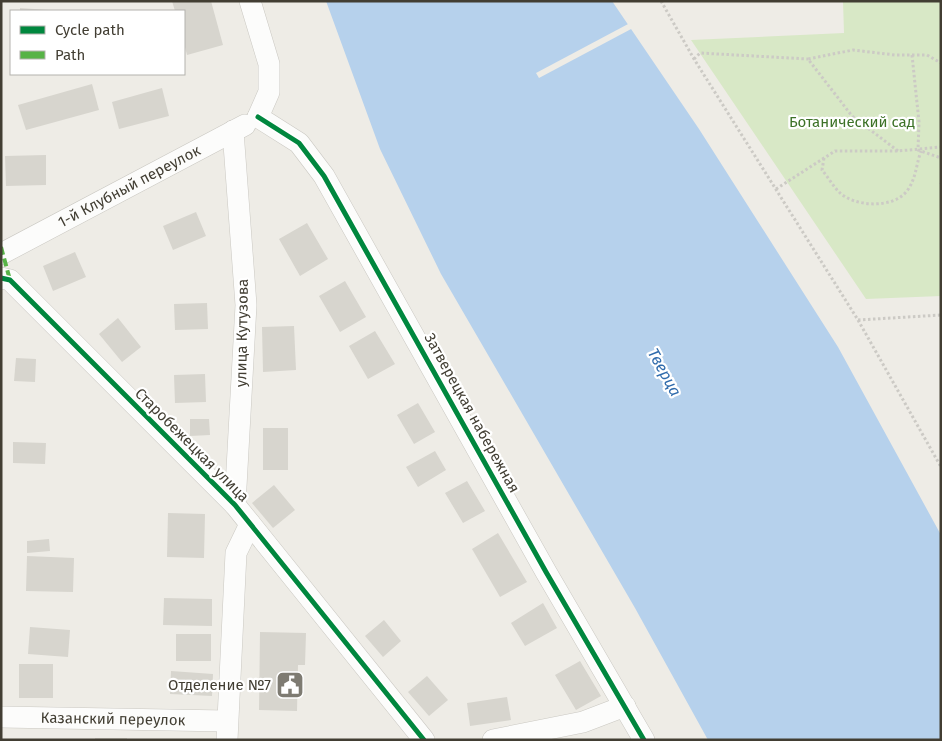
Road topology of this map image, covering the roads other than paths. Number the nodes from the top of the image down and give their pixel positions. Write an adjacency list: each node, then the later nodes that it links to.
1 (250, 1): 2 (street)
2 (258, 117): 3 (street, 1-й Клубный переулок); 8 (street, Затверецкая набережная)
3 (233, 131): 4 (street, 1-й Клубный переулок); 6 (street, улица Кутузова)
4 (2, 252): 5 (street)
5 (6, 279): 6 (street, Старобежецкая улица)
6 (235, 505): 7 (street, Старобежецкая улица)
7 (250, 524): 10 (street); 11 (street, Старобежецкая улица)
8 (625, 706): 12 (street); 13 (street, Затверецкая набережная)
9 (1, 717): 10 (street, Казанский переулок)
10 (227, 730)
11 (424, 740)
12 (493, 740)
13 (644, 740)

